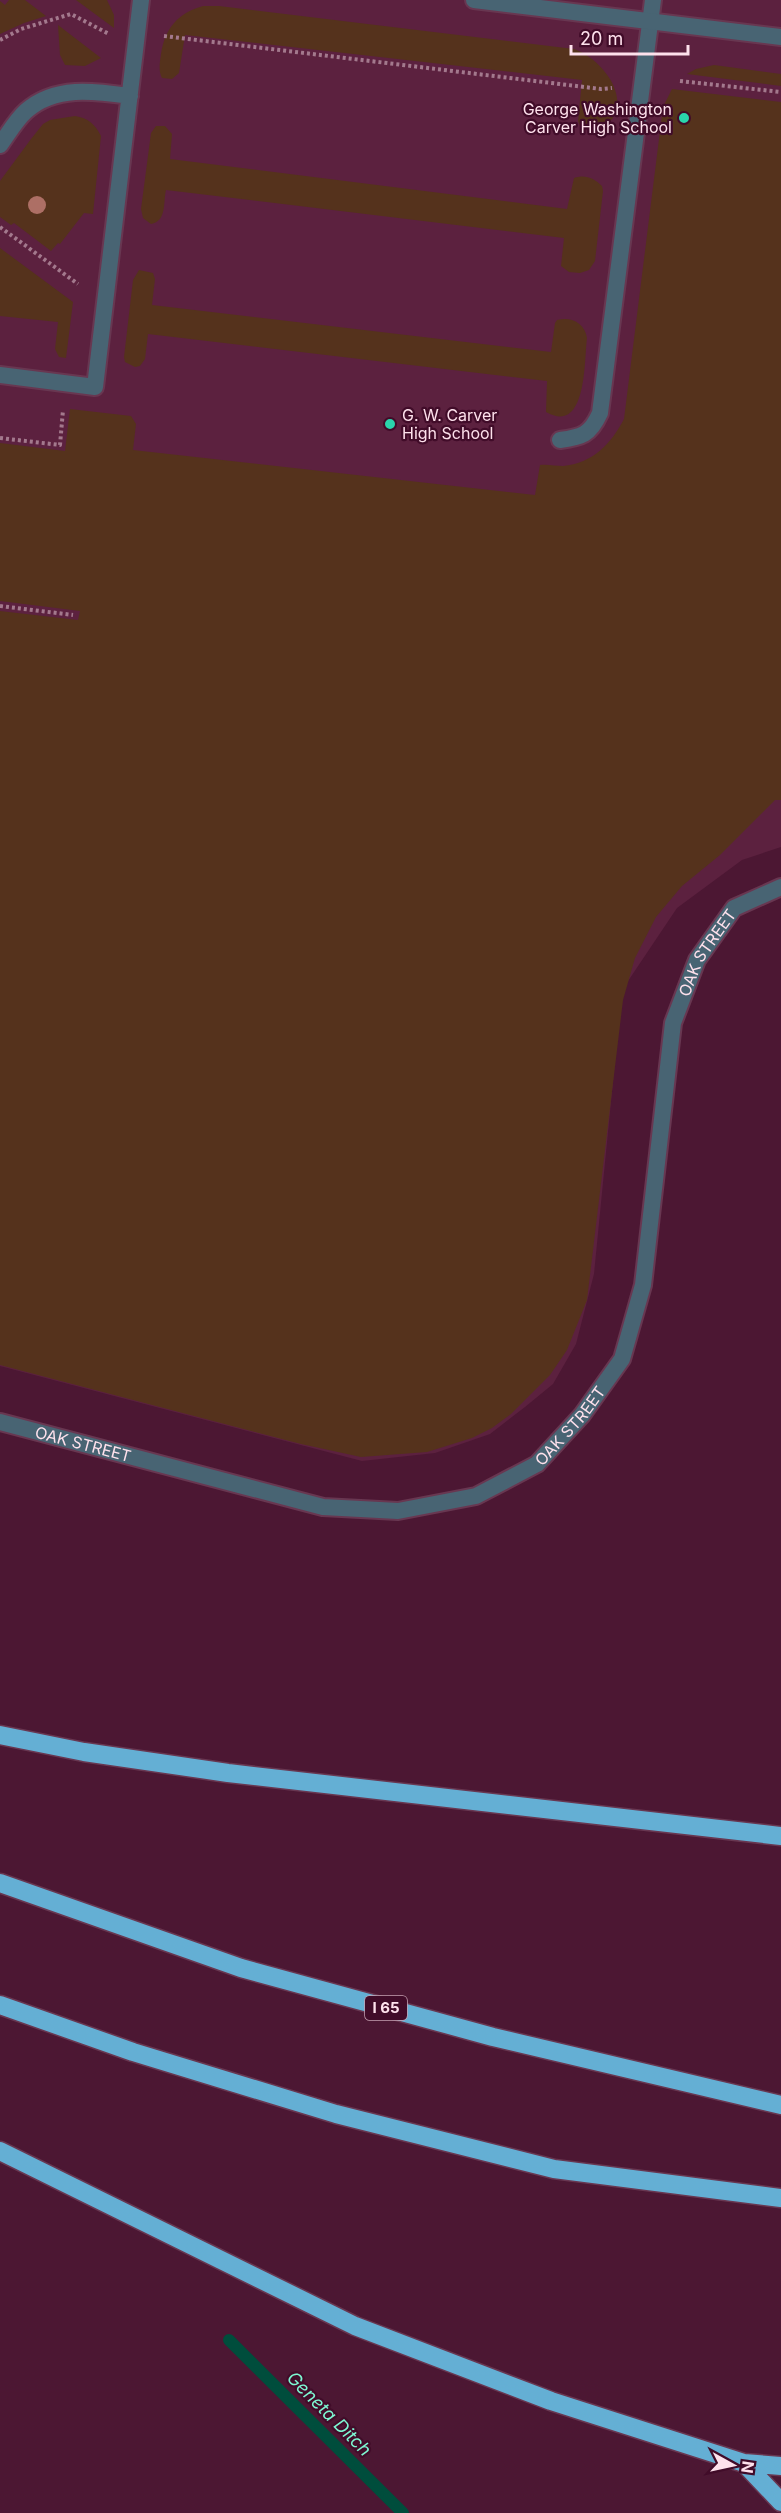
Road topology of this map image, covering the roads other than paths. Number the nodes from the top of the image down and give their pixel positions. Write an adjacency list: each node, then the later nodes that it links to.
1 (141, 0): 6 (street)
2 (474, 0): 4 (street)
3 (653, 0): 4 (street)
4 (650, 21): 5 (street); 9 (street)
5 (781, 37)
6 (130, 96): 7 (street); 8 (street)
7 (0, 145)
8 (0, 375)
9 (560, 440)
10 (781, 887): 11 (street, OAK STREET)
11 (0, 1422)
12 (0, 1735): 13 (highway)
13 (781, 1836)
14 (0, 1883): 16 (highway, I 65)
15 (0, 2005): 18 (highway)
16 (781, 2105)
17 (0, 2151): 19 (highway)
18 (781, 2198)
19 (744, 2463): 20 (highway); 21 (highway)
20 (781, 2466)
21 (781, 2502)

